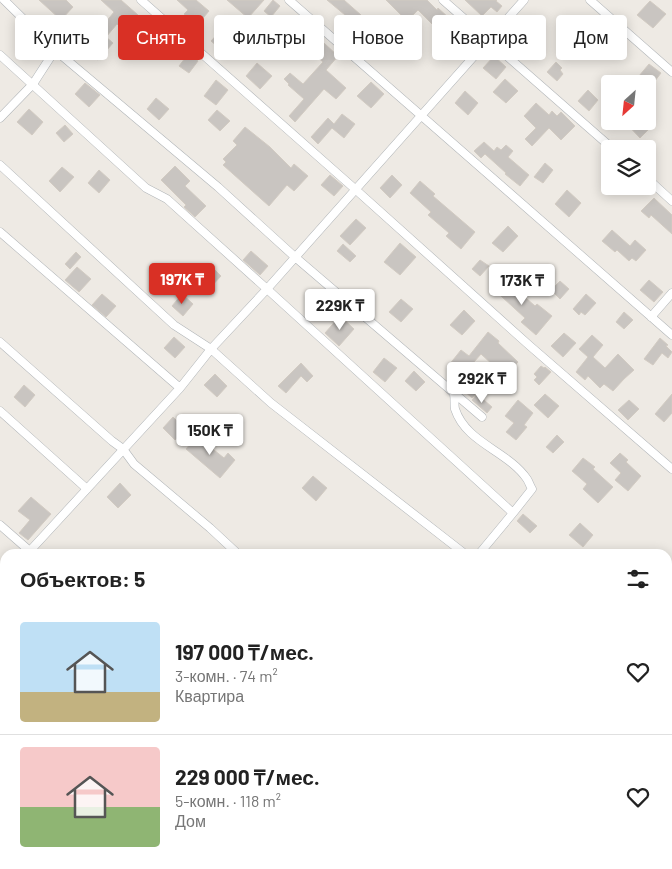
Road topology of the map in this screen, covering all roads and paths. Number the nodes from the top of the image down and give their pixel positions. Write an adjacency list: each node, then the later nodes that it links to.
1 (4, 0): 7 (street)
2 (140, 0): 22 (street)
3 (289, 0): 17 (street)
4 (443, 0): 8 (street)
5 (524, 0): 9 (street)
6 (590, 0): 15 (street)
7 (19, 15)
8 (460, 15)
9 (511, 15)
10 (0, 55): 16 (street)
11 (48, 60): 16 (street)
12 (67, 60): 25 (street)
13 (471, 60): 17 (street)
14 (512, 60): 19 (street)
15 (672, 72)
16 (32, 84): 18 (street); 26 (street)
17 (421, 116): 22 (street); 28 (street)
18 (0, 118)
19 (603, 140)
20 (0, 164): 31 (street)
21 (656, 186): 23 (street)
22 (355, 189): 25 (street); 37 (street)
23 (672, 201)
24 (0, 232): 32 (street)
25 (295, 257): 26 (street); 33 (street)
26 (267, 289): 31 (street); 39 (street)
27 (672, 293): 28 (street)
28 (651, 317): 29 (street)
29 (672, 335)
30 (0, 342): 36 (street)
31 (211, 349): 32 (street); 44 (street)
32 (180, 388): 36 (street)
33 (454, 394): 35 (street); 39 (street)
34 (0, 411): 38 (street)
35 (482, 417)
36 (123, 449): 38 (street); 43 (street)
37 (672, 469)
38 (88, 489): 42 (street)
39 (514, 513): 45 (street)
40 (0, 525): 41 (street)
41 (26, 549)
42 (34, 549)
43 (233, 549)
44 (459, 549)
45 (483, 549)

